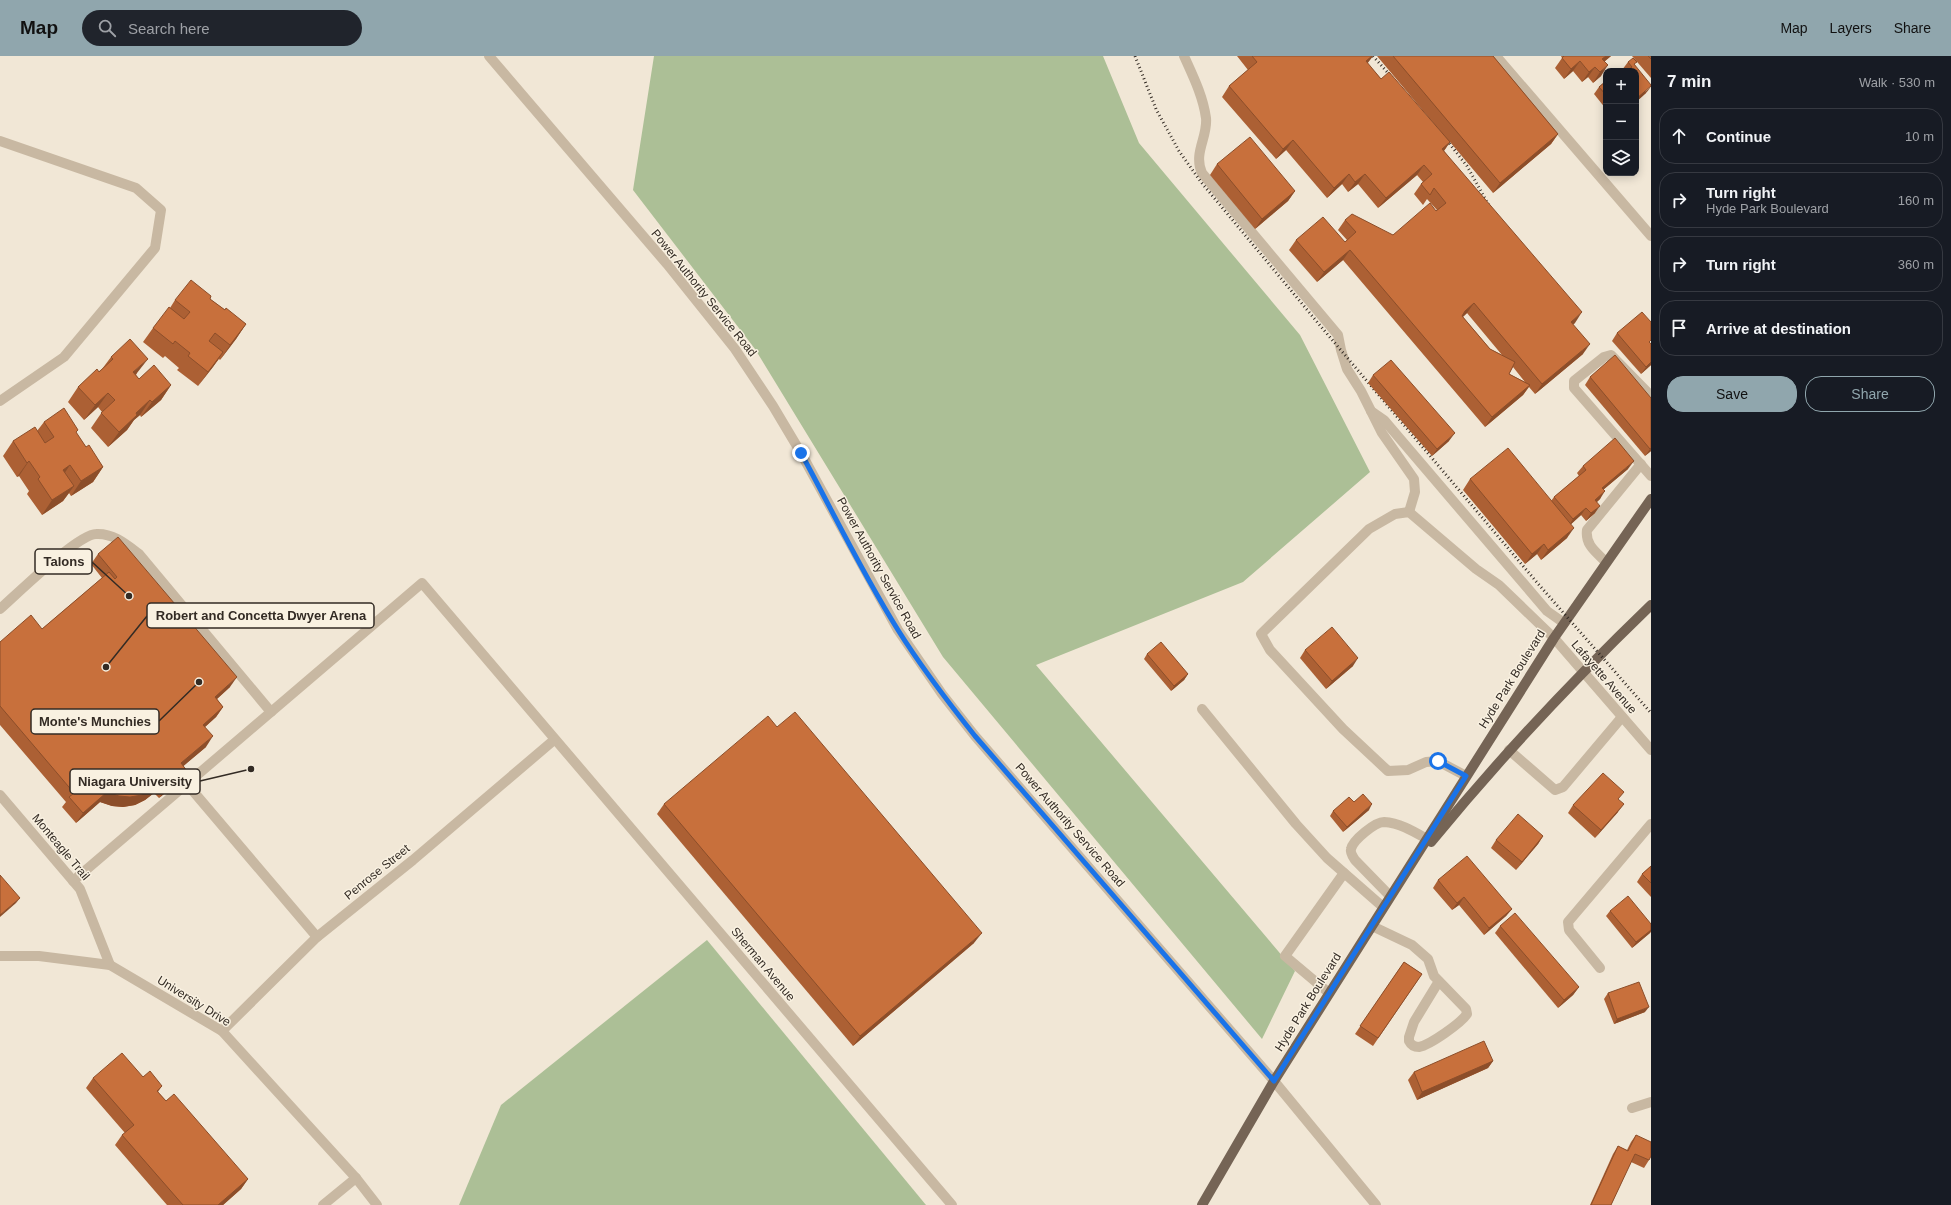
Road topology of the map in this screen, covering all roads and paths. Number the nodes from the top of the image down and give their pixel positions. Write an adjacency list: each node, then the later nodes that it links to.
1 (489, 56): 43 (street, Power Authority Service Road)
2 (1184, 56): 8 (street)
3 (1496, 56): 5 (street)
4 (0, 141): 7 (street)
5 (1651, 236)
6 (1651, 396): 9 (street)
7 (0, 401)
8 (1371, 412): 12 (street); 16 (street)
9 (1641, 464): 10 (street); 13 (street)
10 (1651, 476)
11 (1651, 499): 13 (main road, Hyde Park Boulevard)
12 (1409, 512): 17 (street, Lafayette Avenue); 25 (street)
13 (1606, 562): 16 (main road, Hyde Park Boulevard)
14 (1651, 605): 18 (main road, Hyde Park Boulevard)
15 (0, 609): 20 (street)
16 (1564, 623): 17 (main road, Hyde Park Boulevard)
17 (1554, 638): 18 (street, Lafayette Avenue); 25 (main road, Hyde Park Boulevard)
18 (1582, 672): 21 (street, Lafayette Avenue); 23 (main road, Hyde Park Boulevard)
19 (1202, 709): 30 (street)
20 (271, 712): 22 (street, Sherman Avenue); 26 (street)
21 (1622, 717): 23 (street); 24 (street, Lafayette Avenue)
22 (554, 740): 36 (street, Penrose Street); 49 (street, Sherman Avenue)
23 (1509, 750): 31 (main road, Hyde Park Boulevard)
24 (1651, 750)
25 (1466, 776): 29 (main road, Hyde Park Boulevard)
26 (187, 784): 32 (street); 36 (street)
27 (0, 795): 32 (street, Monteagle Trail)
28 (1651, 824): 39 (street)
29 (1427, 839): 31 (main road, Hyde Park Boulevard); 33 (street)
30 (1344, 873): 34 (street); 41 (street)
31 (1402, 877): 33 (main road, Hyde Park Boulevard)
32 (73, 881): 38 (street, Monteagle Trail)
33 (1390, 896): 34 (main road, Hyde Park Boulevard)
34 (1383, 907): 35 (main road, Hyde Park Boulevard)
35 (1372, 926): 40 (street); 41 (main road, Hyde Park Boulevard)
36 (317, 937): 42 (street, Penrose Street)
37 (0, 956): 38 (street, University Drive)
38 (110, 965): 42 (street, University Drive)
39 (1600, 968)
40 (1438, 981): 40 (street)
41 (1329, 994): 43 (main road, Hyde Park Boulevard)
42 (222, 1031): 46 (street, University Drive)
43 (1274, 1081): 50 (main road, Hyde Park Boulevard); 51 (street, Power Authority Service Road)
44 (1651, 1102): 45 (street)
45 (1632, 1108)
46 (356, 1178): 47 (street); 48 (street, University Drive)
47 (323, 1205)
48 (377, 1205)
49 (952, 1205)
50 (1202, 1205)
51 (1376, 1205)

